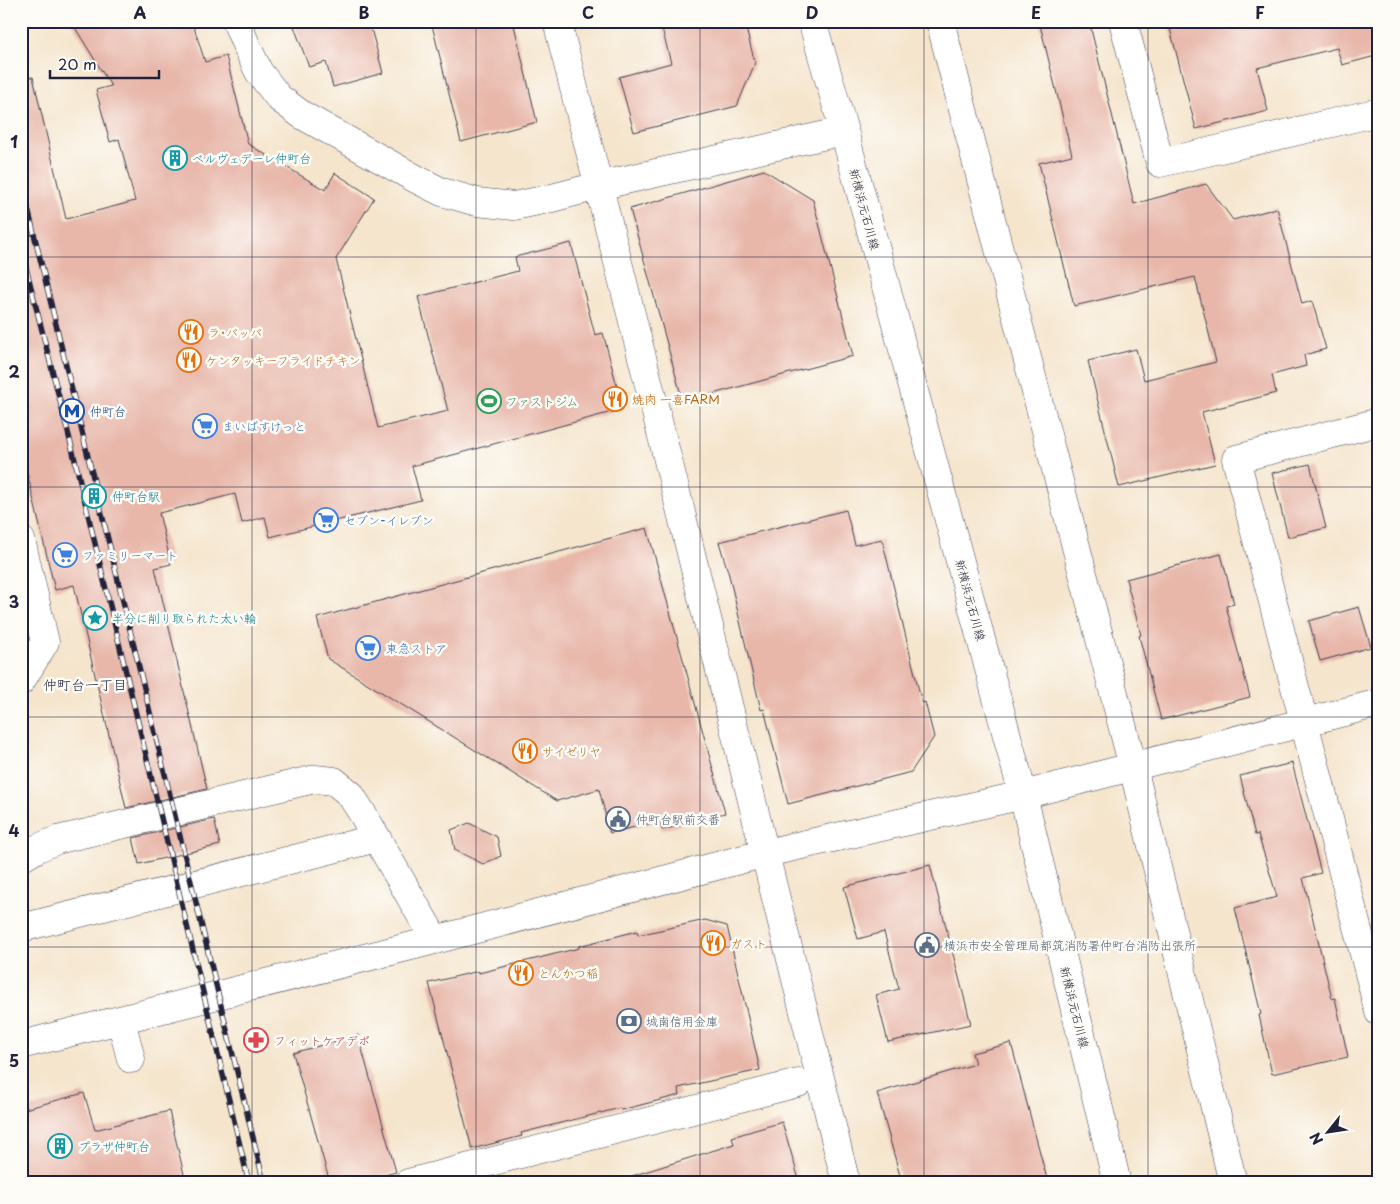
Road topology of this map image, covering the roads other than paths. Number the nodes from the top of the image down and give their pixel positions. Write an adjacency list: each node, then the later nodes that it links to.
1 (236, 21): 8 (street)
2 (557, 21): 8 (street)
3 (812, 21): 7 (street, 新横浜元石川線)
4 (940, 21): 15 (street)
5 (1123, 21): 6 (street)
6 (1379, 112)
7 (844, 131): 8 (street); 16 (street, 新横浜元石川線)
8 (598, 186): 18 (street)
9 (1379, 422): 14 (street)
10 (21, 540): 11 (street)
11 (30, 617): 12 (street)
12 (21, 681)
13 (1379, 703): 14 (street)
14 (1303, 723): 15 (street); 22 (street)
15 (1133, 767): 16 (street); 30 (street)
16 (1023, 795): 18 (street); 29 (street, 新横浜元石川線)
17 (377, 838): 19 (street); 20 (street); 21 (street)
18 (766, 853): 21 (street); 28 (street)
19 (21, 858)
20 (21, 928)
21 (435, 940): 23 (street)
22 (1379, 1012)
23 (121, 1020): 24 (street); 25 (street)
24 (21, 1045)
25 (131, 1059)
26 (798, 1083): 27 (street)
27 (408, 1183)
28 (846, 1183)
29 (1117, 1183)
30 (1234, 1183)

